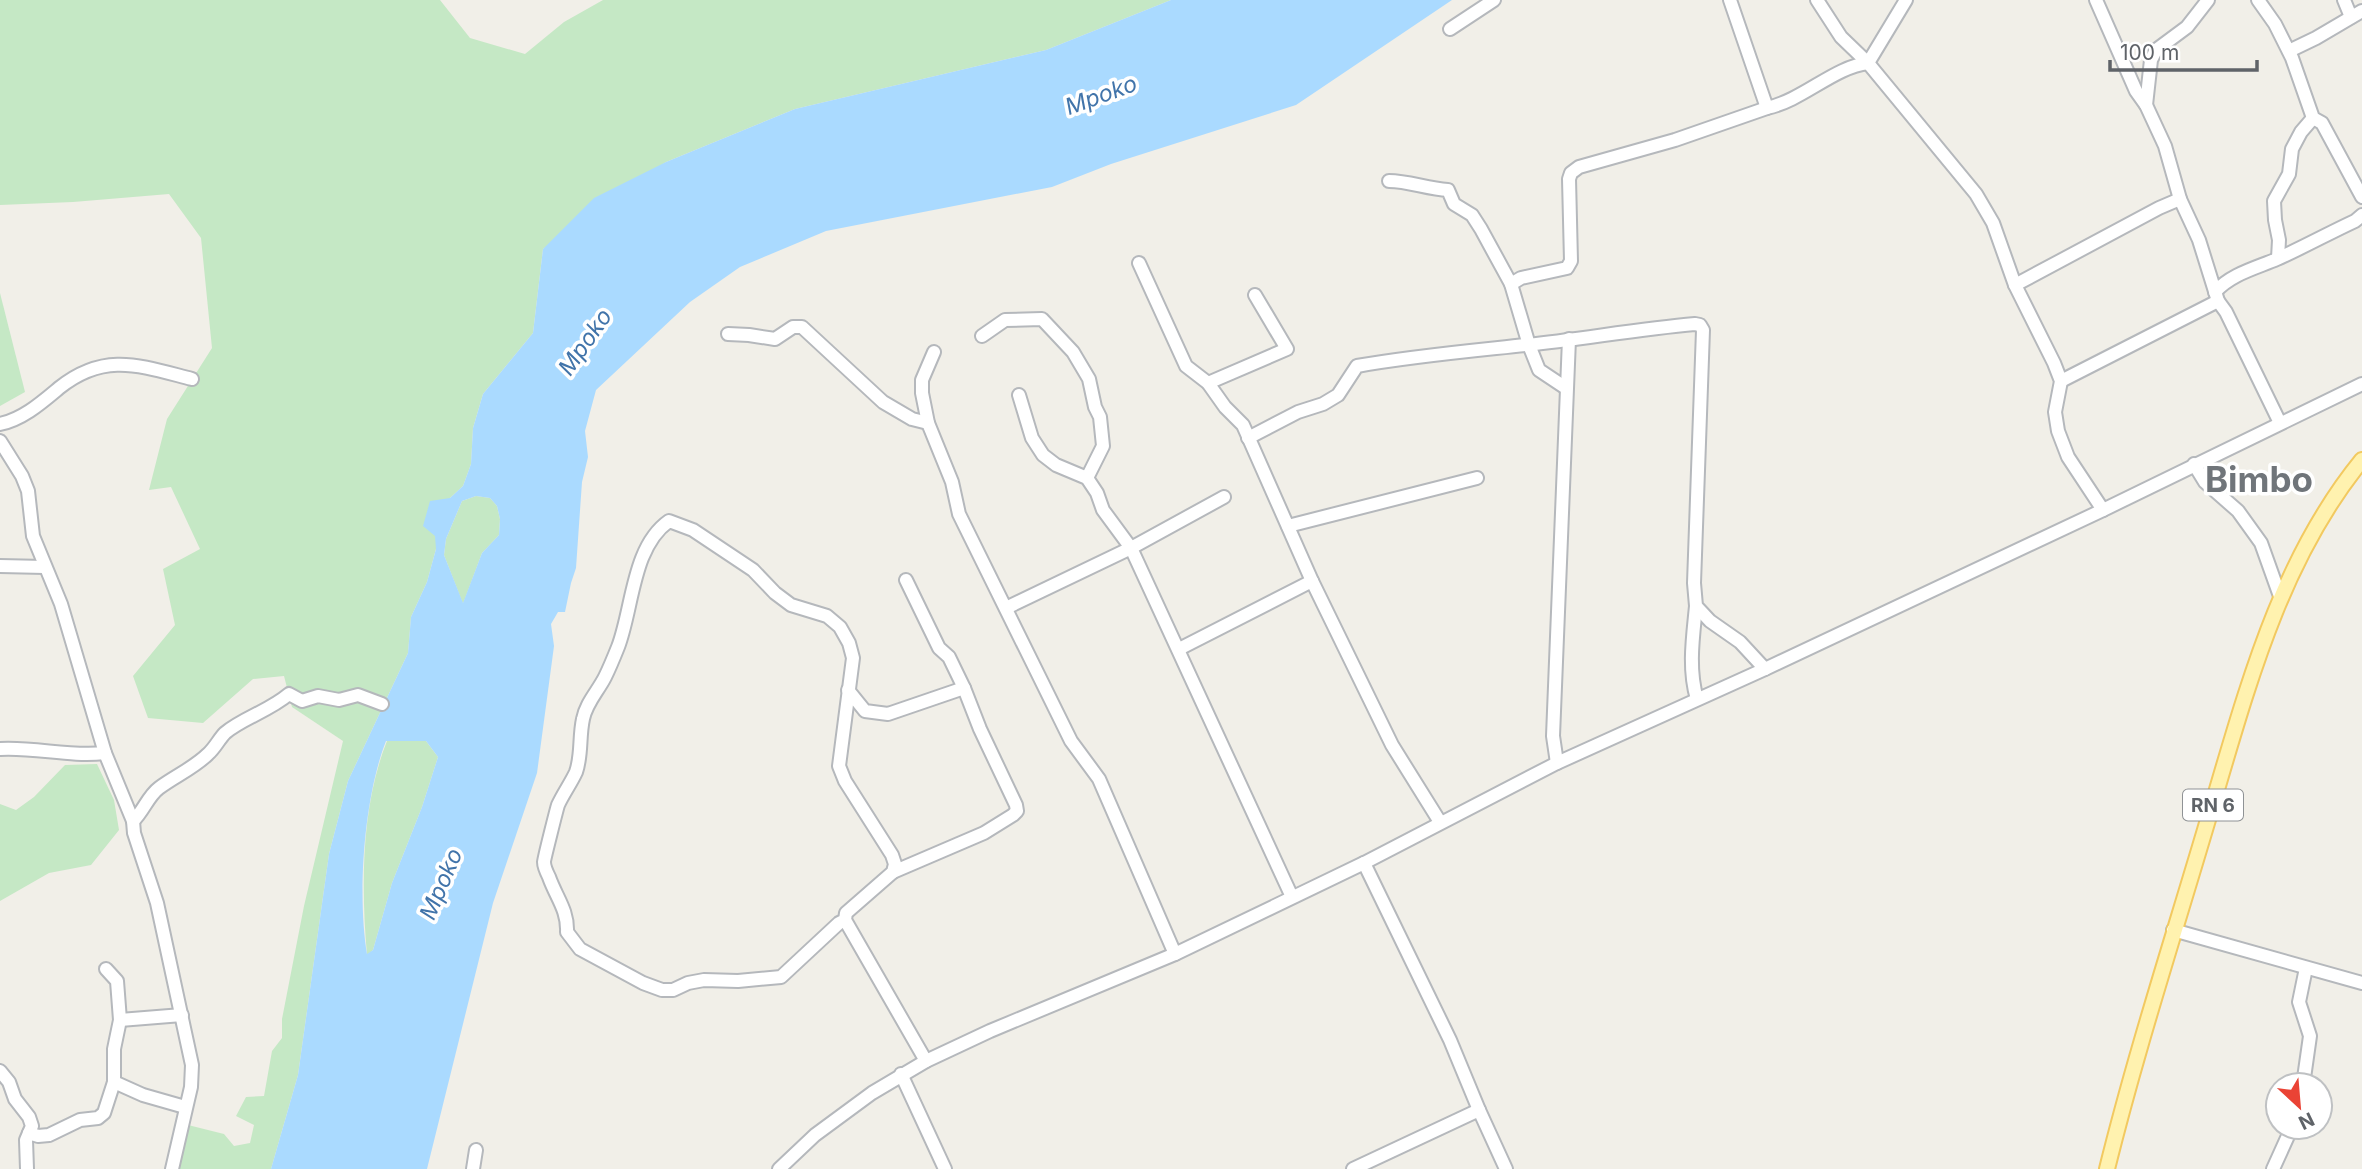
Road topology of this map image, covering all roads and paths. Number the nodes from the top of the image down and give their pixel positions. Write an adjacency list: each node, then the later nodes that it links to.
1 (1494, 0): 10 (street)
2 (1730, 0): 14 (street)
3 (1817, 0): 12 (street)
4 (1906, 0): 12 (street)
5 (2096, 0): 13 (street)
6 (2207, 0): 13 (street)
7 (2258, 0): 11 (street)
8 (2344, 0): 9 (street)
9 (2356, 14): 11 (street)
10 (1450, 29)
11 (2289, 51): 15 (street)
12 (1868, 63): 14 (street); 23 (street)
13 (2146, 105): 18 (street)
14 (1767, 108): 22 (street)
15 (2314, 118): 17 (street); 20 (street)
16 (1389, 181): 22 (street)
17 (2362, 197)
18 (2180, 199): 23 (street); 25 (street)
19 (2362, 215): 20 (street)
20 (2278, 258): 25 (street)
21 (1139, 263): 33 (street)
22 (1511, 284): 29 (street)
23 (2015, 285): 32 (street)
24 (1255, 295): 33 (street)
25 (2217, 296): 32 (street); 38 (street)
26 (728, 334): 37 (street)
27 (982, 336): 44 (street)
28 (1569, 339): 29 (street); 35 (street); 55 (street)
29 (1529, 345): 35 (street); 40 (street)
30 (934, 352): 37 (street)
31 (192, 379): 39 (street)
32 (2061, 381): 47 (street)
33 (1208, 383): 40 (street)
34 (2362, 384): 38 (street)
35 (1566, 388): 65 (street)
36 (1019, 395): 44 (street)
37 (928, 423): 56 (street)
38 (2280, 423): 43 (street)
39 (0, 425)
40 (1248, 438): 48 (street)
41 (0, 441): 51 (street)
42 (2362, 460): 54 (main road, RN 6)
43 (2194, 464): 47 (street); 54 (street)
44 (1087, 478): 49 (street)
45 (1477, 478): 48 (street)
46 (1224, 498): 49 (street)
47 (2103, 510): 58 (street)
48 (1288, 526): 53 (street)
49 (1131, 548): 56 (street); 57 (street)
50 (0, 566): 51 (street)
51 (45, 567): 64 (street)
52 (906, 580): 59 (street)
53 (1312, 581): 57 (street); 67 (street)
54 (2281, 598): 72 (main road, RN 6)
55 (1696, 606): 58 (street); 61 (street)
56 (1006, 608): 73 (street)
57 (1179, 649): 70 (street)
58 (1765, 669): 61 (street)
59 (964, 688): 60 (street); 69 (street)
60 (848, 690): 69 (street); 71 (street)
61 (1697, 699): 65 (street)
62 (382, 704): 66 (street)
63 (0, 748): 64 (street)
64 (105, 752): 66 (street)
65 (1557, 763): 67 (street)
66 (132, 821): 77 (street)
67 (1440, 822): 68 (street)
68 (1364, 863): 70 (street); 85 (street)
69 (893, 872): 71 (street)
70 (1292, 898): 73 (street)
71 (845, 920): 79 (street)
72 (2173, 930): 74 (street); 96 (main road, RN 6)
73 (1175, 954): 79 (street)
74 (2306, 968): 76 (street); 81 (street)
75 (106, 969): 78 (street)
76 (2362, 982)
77 (182, 1015): 78 (street); 84 (street)
78 (120, 1020): 83 (street)
79 (926, 1061): 82 (street)
80 (0, 1071): 86 (street)
81 (2305, 1071)
82 (901, 1074): 92 (street); 93 (street)
83 (114, 1082): 84 (street); 86 (street)
84 (185, 1107): 90 (street)
85 (1479, 1110): 94 (street); 95 (street)
86 (29, 1133): 89 (street)
87 (2286, 1141): 97 (street)
88 (476, 1150): 91 (street)
89 (27, 1169)
90 (172, 1169)
91 (473, 1169)
92 (779, 1169)
93 (945, 1169)
94 (1353, 1169)
95 (1506, 1169)
96 (2108, 1169)
97 (2273, 1169)

